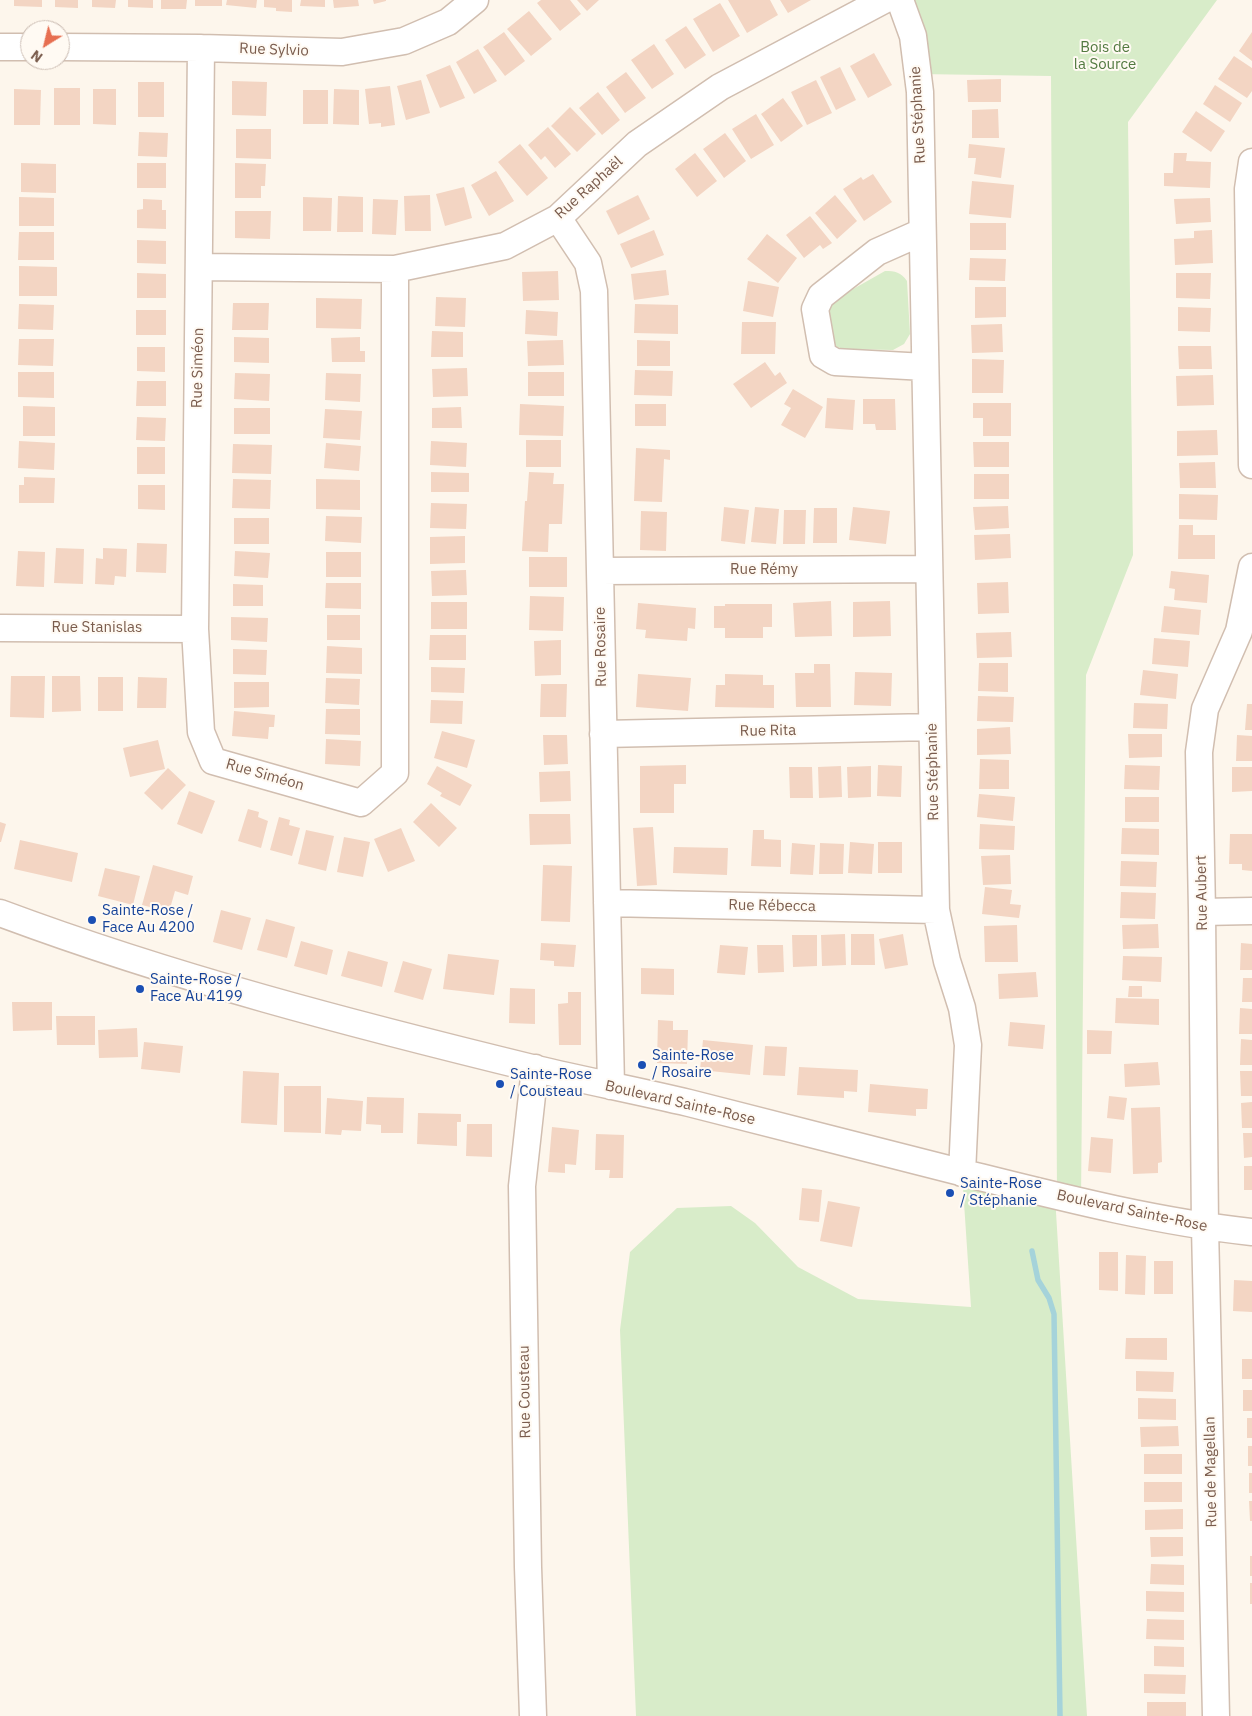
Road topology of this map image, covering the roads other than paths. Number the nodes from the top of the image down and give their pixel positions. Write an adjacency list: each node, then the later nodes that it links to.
1 (475, 0): 7 (street, Rue Sylvio)
2 (884, 0): 9 (street, Rue Raphaël)
3 (900, 0): 10 (street, Rue Stéphanie)
4 (0, 47): 5 (street)
5 (20, 47)
6 (70, 47): 7 (street, Rue Sylvio)
7 (201, 48): 11 (street, Rue Siméon)
8 (1252, 162): 14 (street)
9 (558, 218): 12 (street, Rue Raphaël); 17 (street, Rue Rosaire)
10 (922, 232): 13 (street, Rue Stéphanie); 13 (street)
11 (200, 267): 12 (street, Rue Raphaël); 19 (street, Rue Siméon)
12 (395, 269): 19 (street, Rue Siméon)
13 (925, 366): 16 (street, Rue Stéphanie)
14 (1252, 465)
15 (1252, 567): 25 (street, Rue Aubert)
16 (929, 569): 17 (street, Rue Rémy); 20 (street, Rue Stéphanie)
17 (600, 571): 21 (street, Rue Rosaire)
18 (0, 628): 19 (street, Rue Stanislas)
19 (195, 629)
20 (932, 727): 21 (street, Rue Rita); 23 (street, Rue Stéphanie)
21 (603, 734): 22 (street, Rue Rosaire)
22 (607, 903): 23 (street, Rue Rébecca); 28 (street, Rue Rosaire)
23 (936, 910): 29 (street, Rue Stéphanie)
24 (1252, 911): 25 (street)
25 (1202, 912): 30 (street, Rue Aubert)
26 (0, 913): 27 (street, Boulevard Sainte-Rose)
27 (535, 1068): 28 (street, Boulevard Sainte-Rose); 32 (street, Rue Cousteau)
28 (611, 1086): 29 (street, Boulevard Sainte-Rose)
29 (962, 1173): 30 (street, Boulevard Sainte-Rose)
30 (1205, 1227): 31 (street, Boulevard Sainte-Rose); 33 (street, Rue de Magellan)
31 (1252, 1232)
32 (534, 1716)
33 (1216, 1716)

